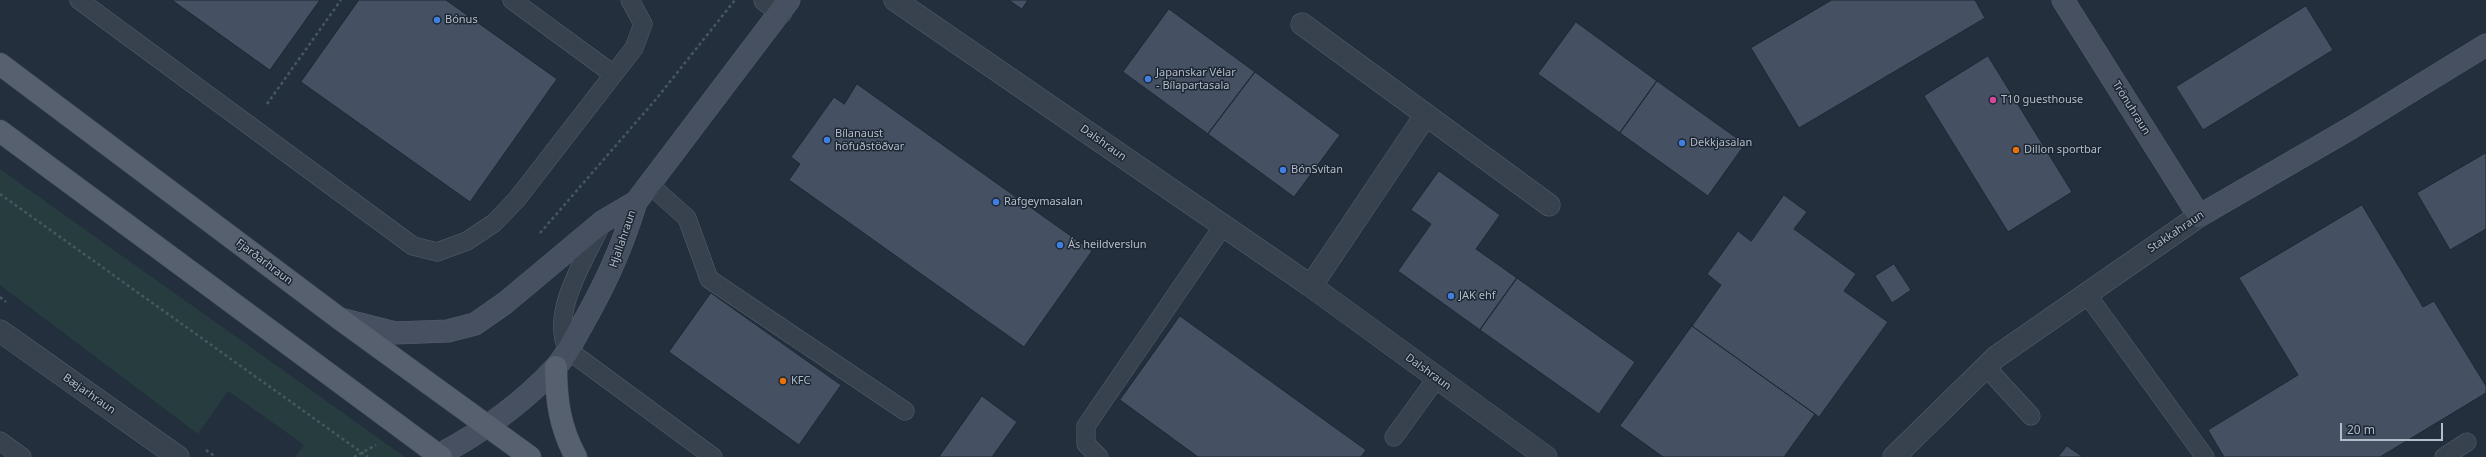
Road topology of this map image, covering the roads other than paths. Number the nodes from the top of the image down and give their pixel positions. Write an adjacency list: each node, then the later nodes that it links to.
1 (79, 0): 10 (lane)
2 (512, 0): 10 (lane)
3 (630, 0): 10 (lane)
4 (895, 0): 18 (street, Dalshraun)
5 (2063, 0): 16 (street, Trönuhraun)
6 (778, 4): 13 (street, Hjallahraun)
7 (1302, 24): 11 (street)
8 (2486, 45): 16 (street, Stakkahraun)
9 (0, 64): 21 (main road, Fjarðarhraun)
10 (613, 74)
11 (1425, 116): 15 (street); 19 (street)
12 (0, 131): 32 (main road)
13 (649, 184): 14 (street, Hjallahraun); 26 (lane)
14 (636, 202): 17 (street); 23 (street, Hjallahraun)
15 (1549, 205)
16 (2199, 216): 20 (street, Stakkahraun)
17 (602, 222): 21 (street); 23 (lane)
18 (1223, 226): 19 (street, Dalshraun); 38 (lane)
19 (1311, 286): 25 (street, Dalshraun)
20 (2086, 293): 24 (street, Stakkahraun); 41 (lane)
21 (340, 319): 28 (main road, Fjarðarhraun)
22 (0, 331): 34 (street, Bæjarhraun)
23 (562, 359): 28 (street, Hjallahraun); 36 (main road); 37 (lane)
24 (1986, 367): 27 (lane); 40 (street, Stakkahraun)
25 (1436, 379): 29 (lane); 39 (street, Dalshraun)
26 (904, 411)
27 (2031, 416)
28 (489, 426): 32 (street, Hjallahraun); 35 (main road, Fjarðarhraun)
29 (1394, 437)
30 (0, 441): 33 (lane)
31 (2468, 442): 42 (lane)
32 (440, 456)
33 (22, 457)
34 (178, 457)
35 (530, 457)
36 (576, 457)
37 (713, 457)
38 (1099, 457)
39 (1546, 457)
40 (1894, 457)
41 (2205, 457)
42 (2444, 457)

